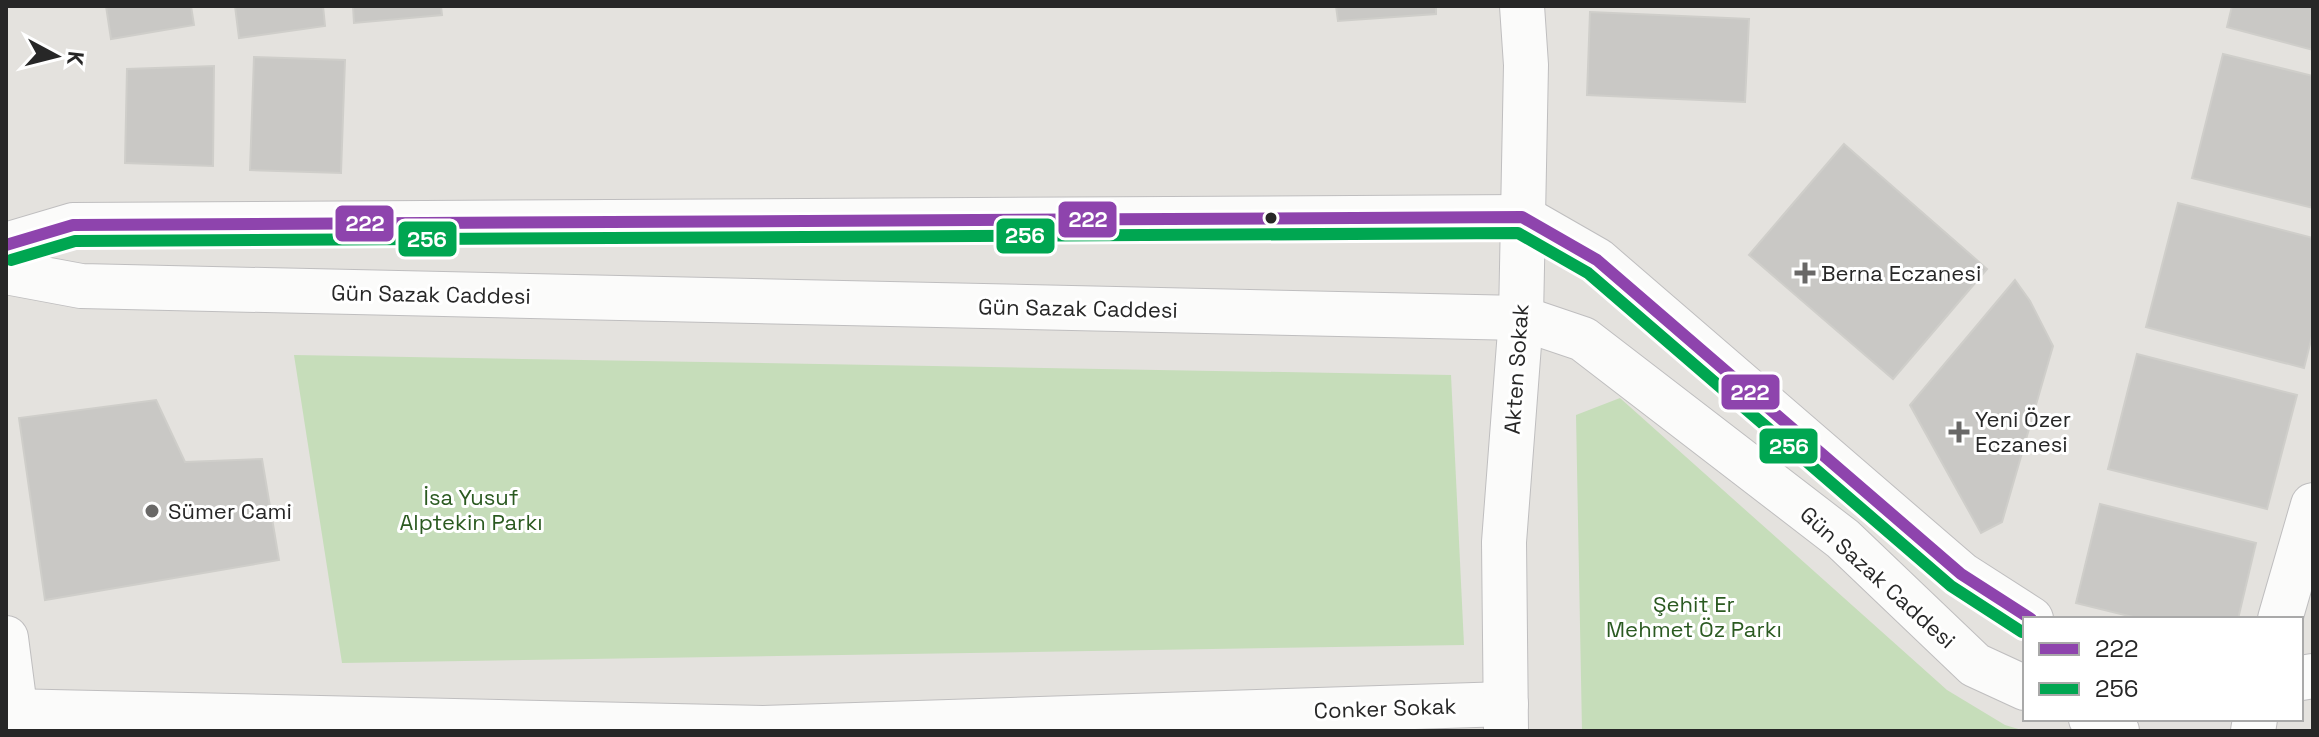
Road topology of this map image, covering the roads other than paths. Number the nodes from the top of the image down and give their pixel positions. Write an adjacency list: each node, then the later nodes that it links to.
1 (1522, 6): 2 (main road, Akten Sokak)
2 (1522, 217): 3 (main road); 5 (main road, Akten Sokak); 7 (main road)
3 (6, 245)
4 (6, 272): 5 (main road, Gün Sazak Caddesi)
5 (1521, 318): 10 (main road, Gün Sazak Caddesi); 12 (main road, Akten Sokak)
6 (2313, 505): 8 (main road)
7 (2028, 617)
8 (2281, 617)
9 (6, 638): 11 (main road)
10 (2023, 687)
11 (14, 718): 12 (main road, Conker Sokak)
12 (1506, 718)
13 (2095, 721): 14 (main road)
14 (2117, 731)

